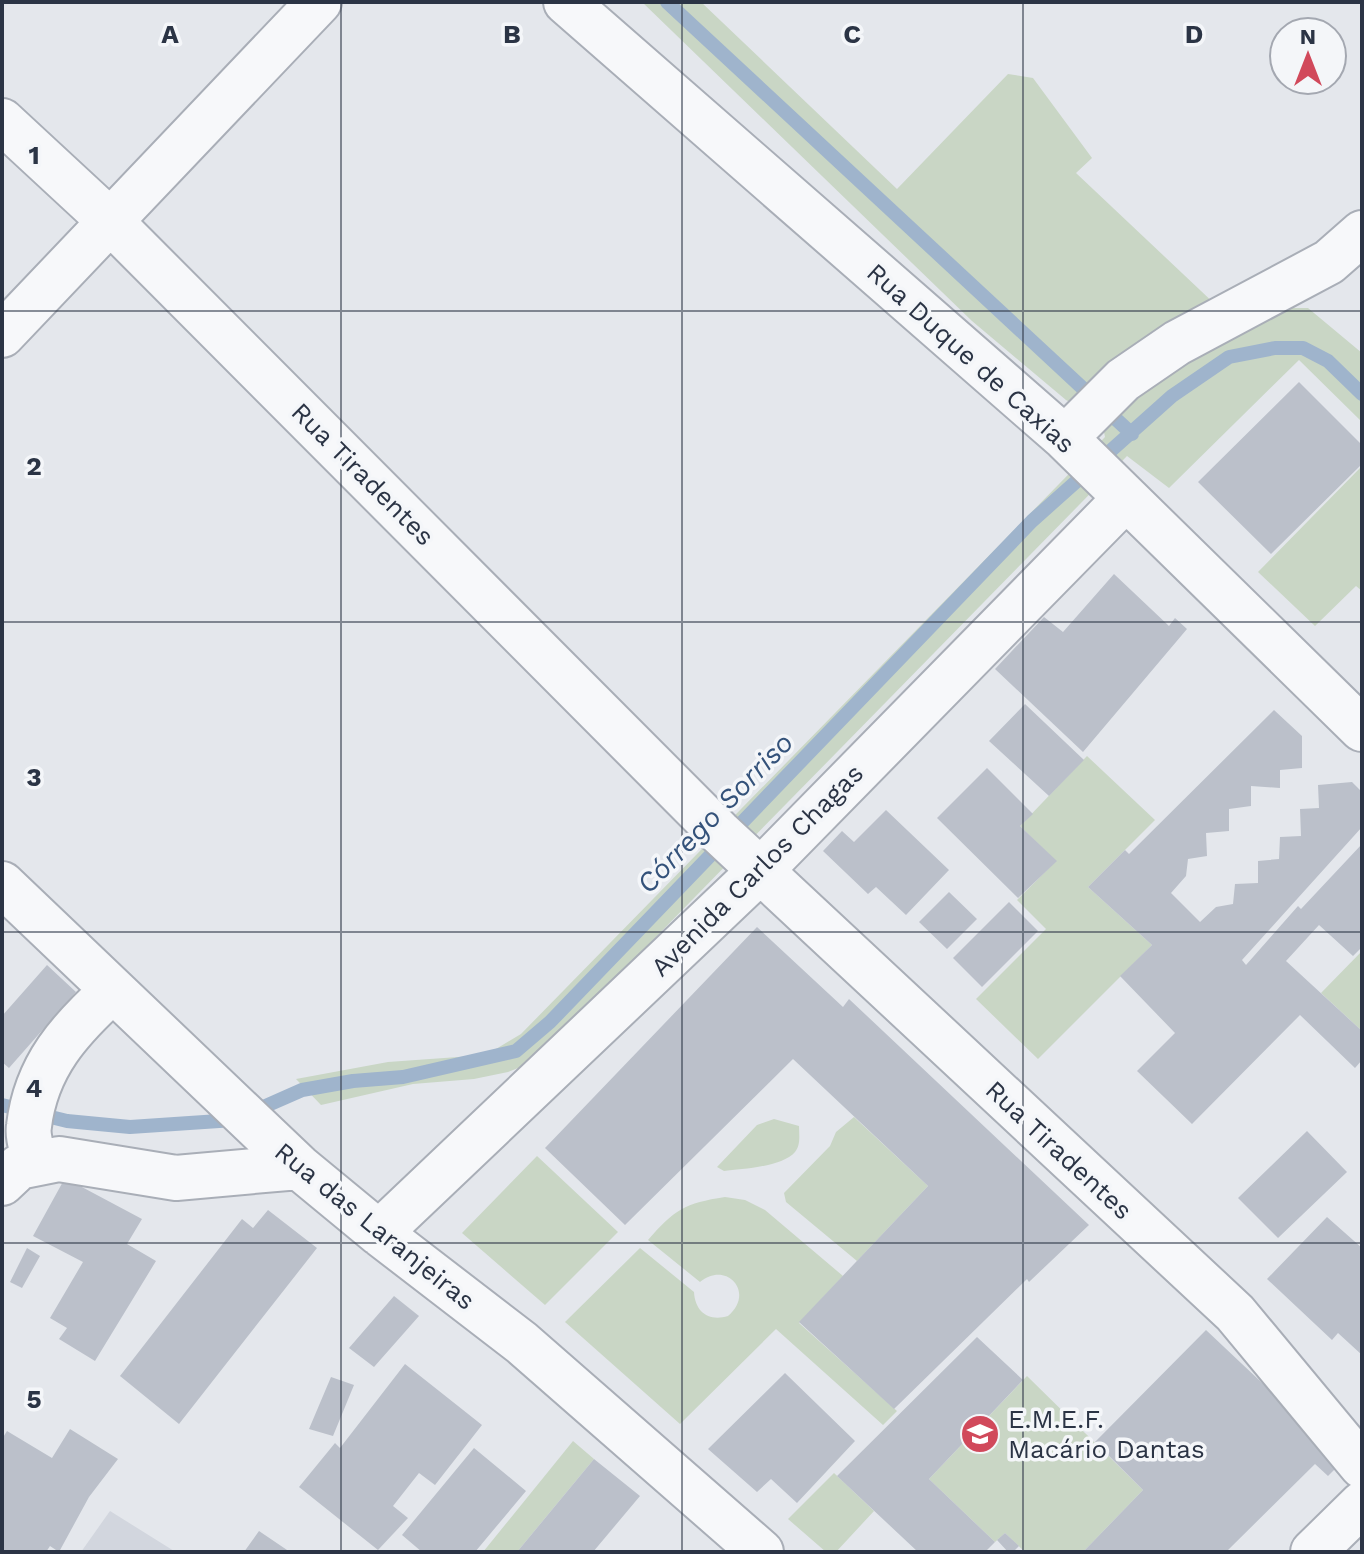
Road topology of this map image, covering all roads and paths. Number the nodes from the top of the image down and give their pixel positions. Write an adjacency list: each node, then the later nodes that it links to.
1 (319, 2): 4 (street)
2 (566, 2): 7 (street, Rua Duque de Caxias)
3 (2, 121): 4 (street, Rua Tiradentes)
4 (111, 222): 6 (street); 9 (street, Rua Tiradentes)
5 (1362, 233): 7 (street, Avenida Carlos Chagas)
6 (2, 335)
7 (1095, 468): 8 (street, Rua Duque de Caxias); 9 (street, Avenida Carlos Chagas)
8 (1362, 729)
9 (739, 851): 14 (street, Avenida Carlos Chagas); 15 (street, Rua Tiradentes)
10 (2, 884): 11 (street, Rua das Laranjeiras)
11 (113, 990): 12 (street); 13 (street, Rua das Laranjeiras)
12 (22, 1158): 13 (street)
13 (299, 1167): 14 (street, Rua das Laranjeiras)
14 (379, 1233): 17 (street, Rua das Laranjeiras)
15 (1362, 1466)
16 (1362, 1504): 18 (street)
17 (761, 1552)
18 (1313, 1552)

